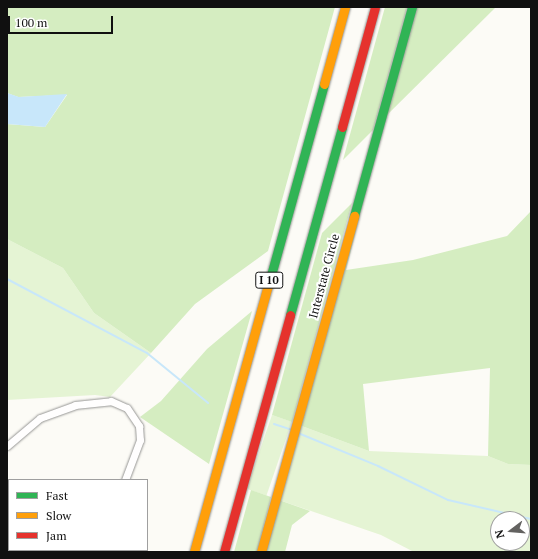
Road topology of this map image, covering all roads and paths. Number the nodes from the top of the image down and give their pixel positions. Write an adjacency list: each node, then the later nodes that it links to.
1 (345, 7): 6 (main road, I 10)
2 (375, 7): 7 (main road, I 10)
3 (412, 7): 8 (main road, Interstate Circle)
4 (7, 446): 5 (street)
5 (125, 479)
6 (194, 552)
7 (224, 552)
8 (261, 552)

